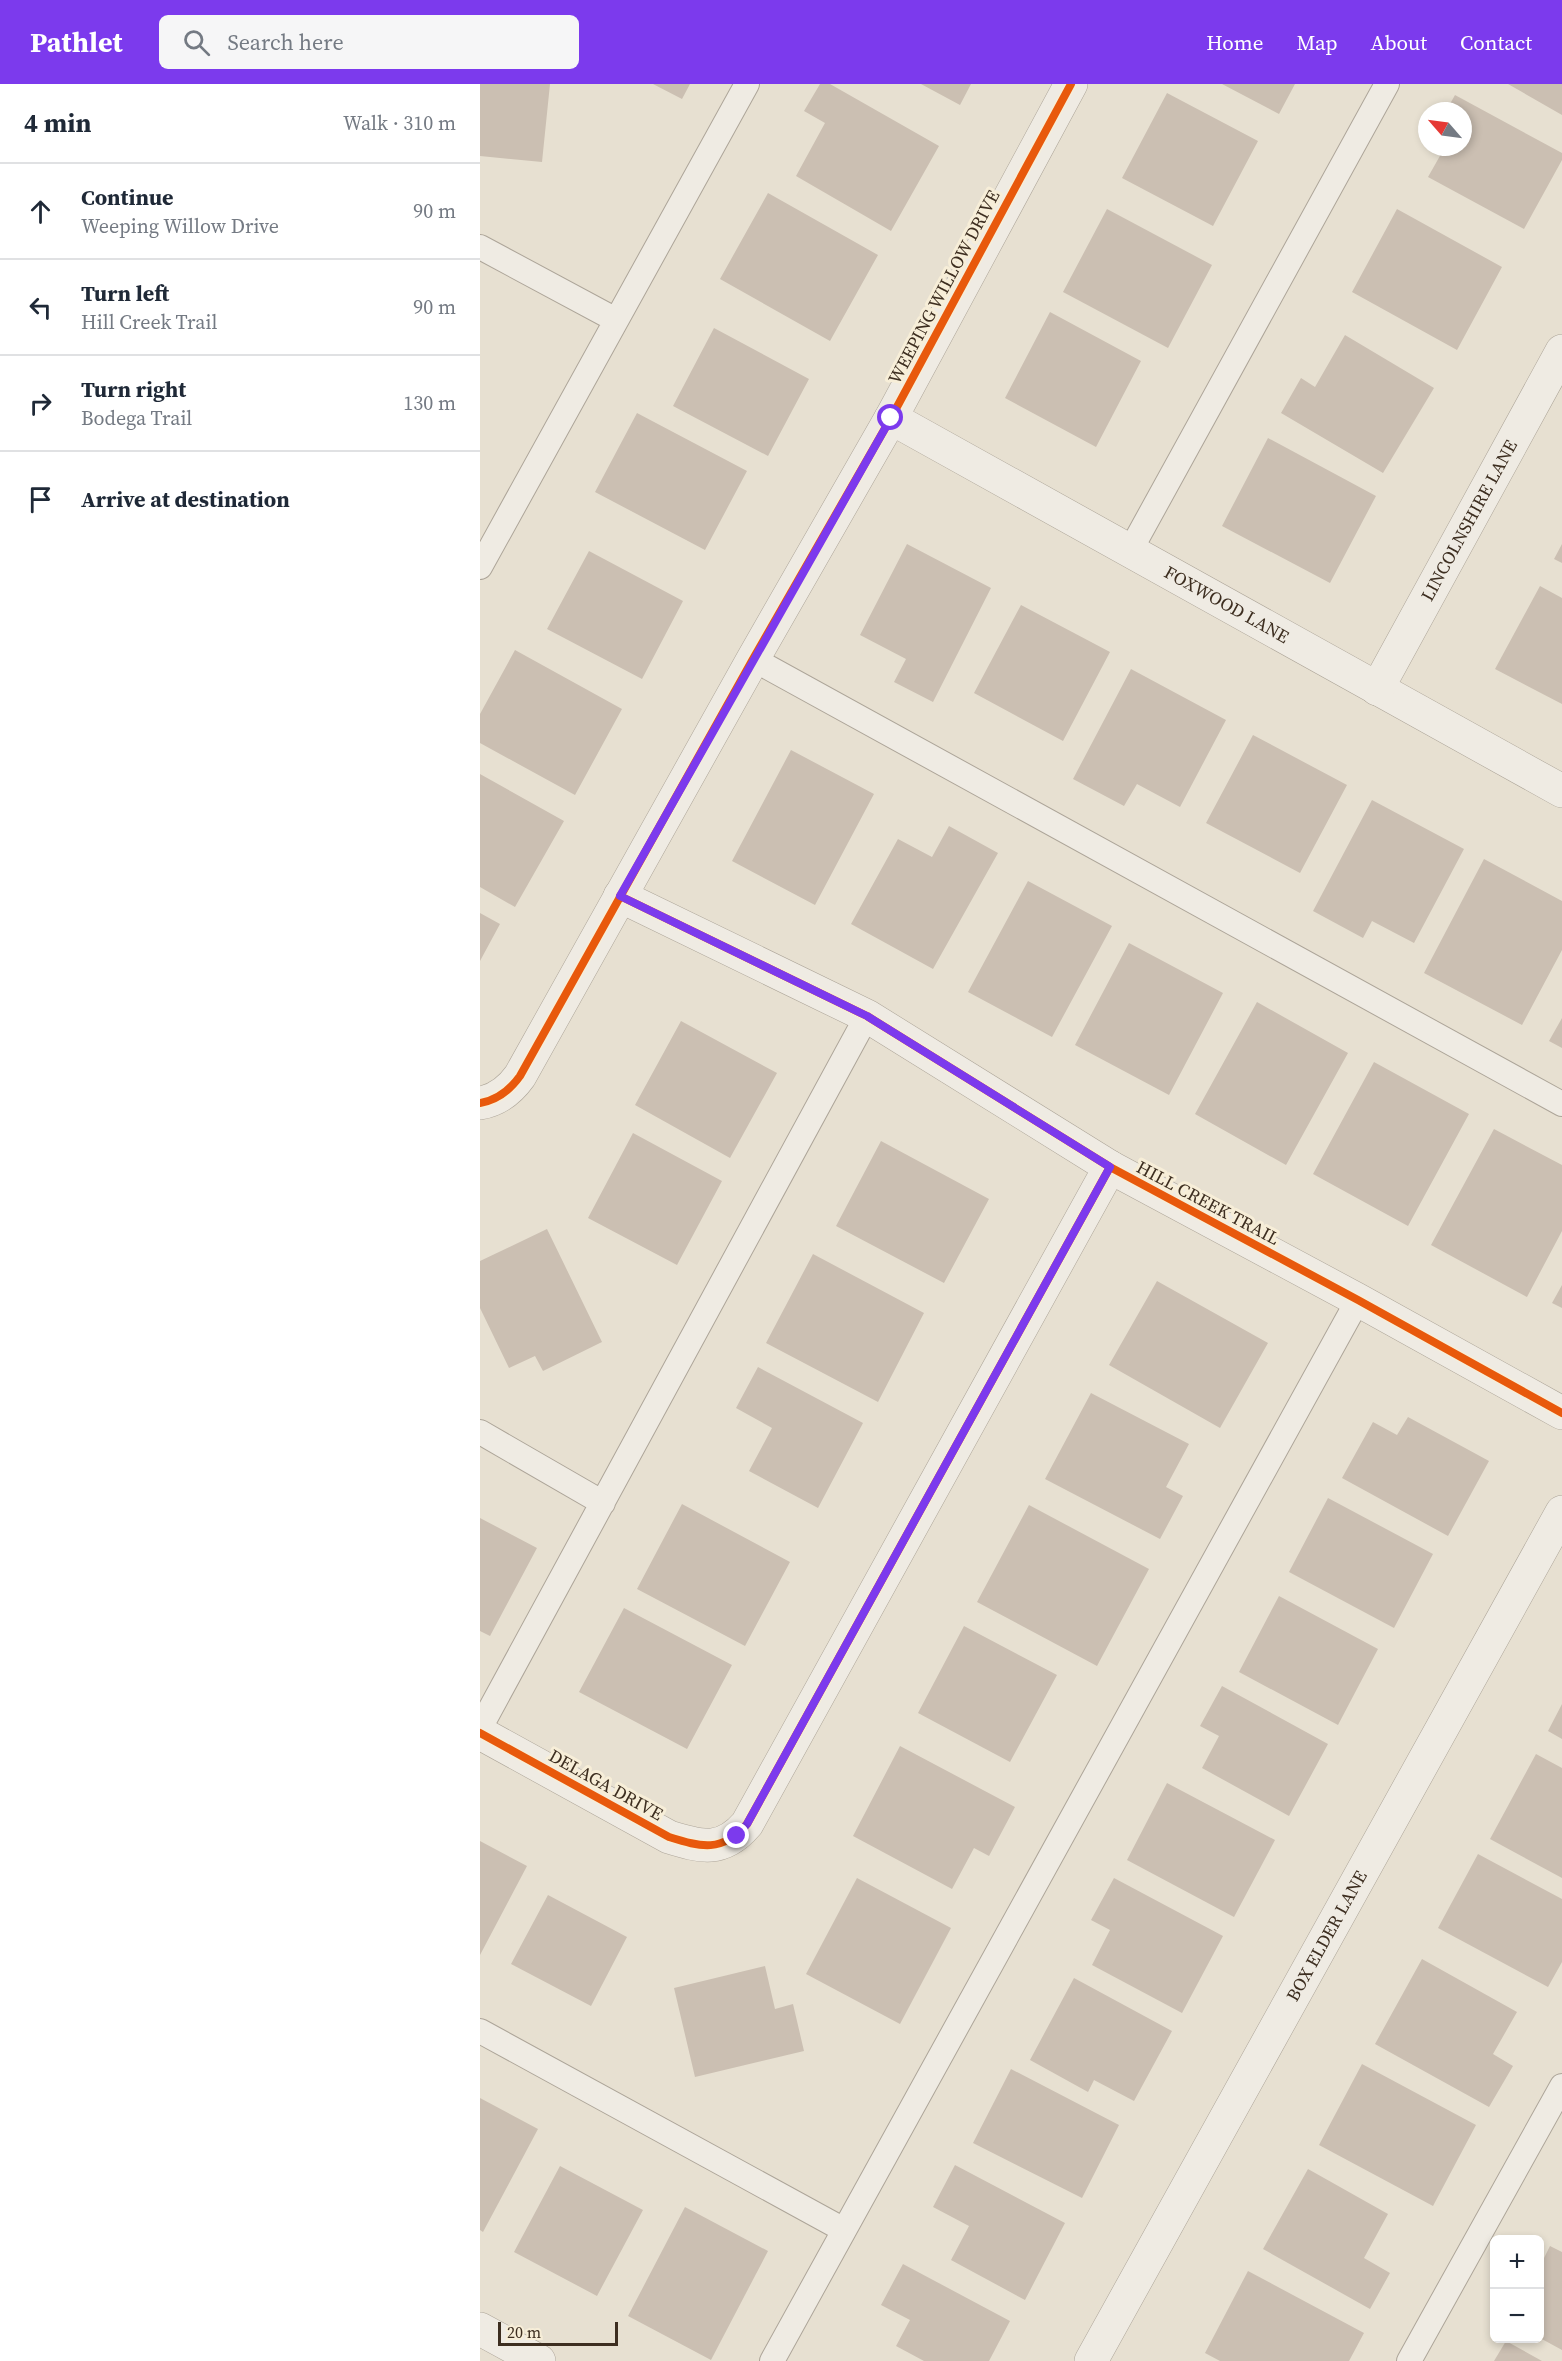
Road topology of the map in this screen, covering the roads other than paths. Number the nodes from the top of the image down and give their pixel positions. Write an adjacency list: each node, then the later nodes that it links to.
1 (747, 84): 5 (lane)
2 (1071, 84): 7 (street, WEEPING WILLOW DRIVE)
3 (1387, 84): 8 (lane)
4 (480, 247): 5 (lane)
5 (616, 320): 9 (lane)
6 (1562, 351): 11 (street, LINCOLNSHIRE LANE)
7 (891, 418): 8 (street, FOXWOOD LANE); 10 (street, WEEPING WILLOW DRIVE)
8 (1130, 551): 11 (street, FOXWOOD LANE)
9 (480, 567)
10 (753, 659): 13 (street, WEEPING WILLOW DRIVE); 16 (lane)
11 (1377, 689): 12 (street, FOXWOOD LANE)
12 (1562, 792)
13 (620, 896): 14 (street, HILL CREEK TRAIL); 15 (street, WEEPING WILLOW DRIVE)
14 (867, 1016): 17 (street, HILL CREEK TRAIL); 21 (lane)
15 (490, 1099)
16 (1562, 1104)
17 (1110, 1167): 18 (street, HILL CREEK TRAIL); 24 (street, DELAGA DRIVE)
18 (1358, 1300): 19 (street, HILL CREEK TRAIL); 27 (lane)
19 (1562, 1413)
20 (480, 1432): 21 (lane)
21 (603, 1503): 23 (lane)
22 (1562, 1512): 31 (street, BOX ELDER LANE)
23 (480, 1728)
24 (480, 1733)
25 (480, 2031): 27 (lane)
26 (1562, 2086): 32 (lane)
27 (844, 2230): 30 (lane)
28 (480, 2329): 29 (street)
29 (518, 2356)
30 (772, 2361)
31 (1090, 2361)
32 (1409, 2361)

